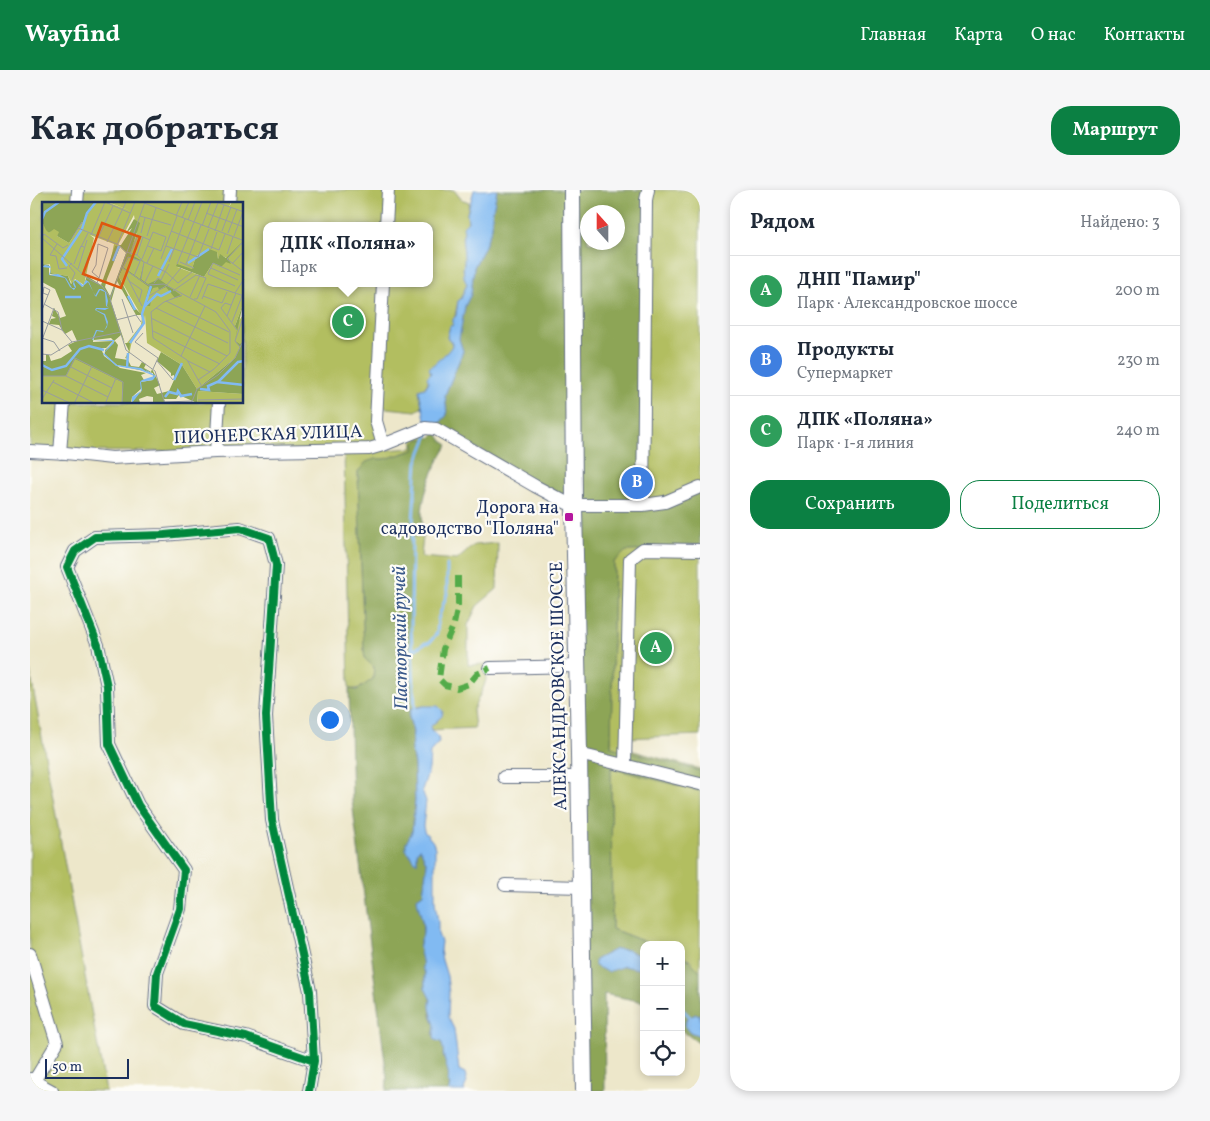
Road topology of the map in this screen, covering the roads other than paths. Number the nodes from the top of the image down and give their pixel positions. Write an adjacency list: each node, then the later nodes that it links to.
1 (388, 190): 4 (street)
2 (572, 190): 13 (street, АЛЕКСАНДРОВСКОЕ ШОССЕ)
3 (648, 190): 14 (street)
4 (386, 222)
5 (383, 287): 8 (street)
6 (64, 404): 10 (street)
7 (219, 404): 11 (street)
8 (383, 445): 11 (street, ПИОНЕРСКАЯ УЛИЦА); 13 (street, ПИОНЕРСКАЯ УЛИЦА)
9 (30, 452): 10 (street, ПИОНЕРСКАЯ УЛИЦА)
10 (60, 452): 11 (street, ПИОНЕРСКАЯ УЛИЦА)
11 (216, 452)
12 (700, 487): 14 (street)
13 (574, 505): 14 (street); 16 (street, АЛЕКСАНДРОВСКОЕ ШОССЕ)
14 (643, 505)
15 (700, 550): 19 (street)
16 (577, 666): 17 (street); 18 (street, АЛЕКСАНДРОВСКОЕ ШОССЕ)
17 (490, 668)
18 (580, 754): 19 (street); 21 (street, АЛЕКСАНДРОВСКОЕ ШОССЕ)
19 (625, 765): 22 (street)
20 (504, 777): 21 (street)
21 (580, 777): 24 (street, АЛЕКСАНДРОВСКОЕ ШОССЕ)
22 (700, 784)
23 (505, 885): 24 (street)
24 (582, 887): 30 (street, АЛЕКСАНДРОВСКОЕ ШОССЕ)
25 (30, 954): 27 (street)
26 (314, 1061): 26 (street); 29 (street)
27 (32, 1080): 28 (street)
28 (52, 1091)
29 (309, 1091)
30 (584, 1091)

